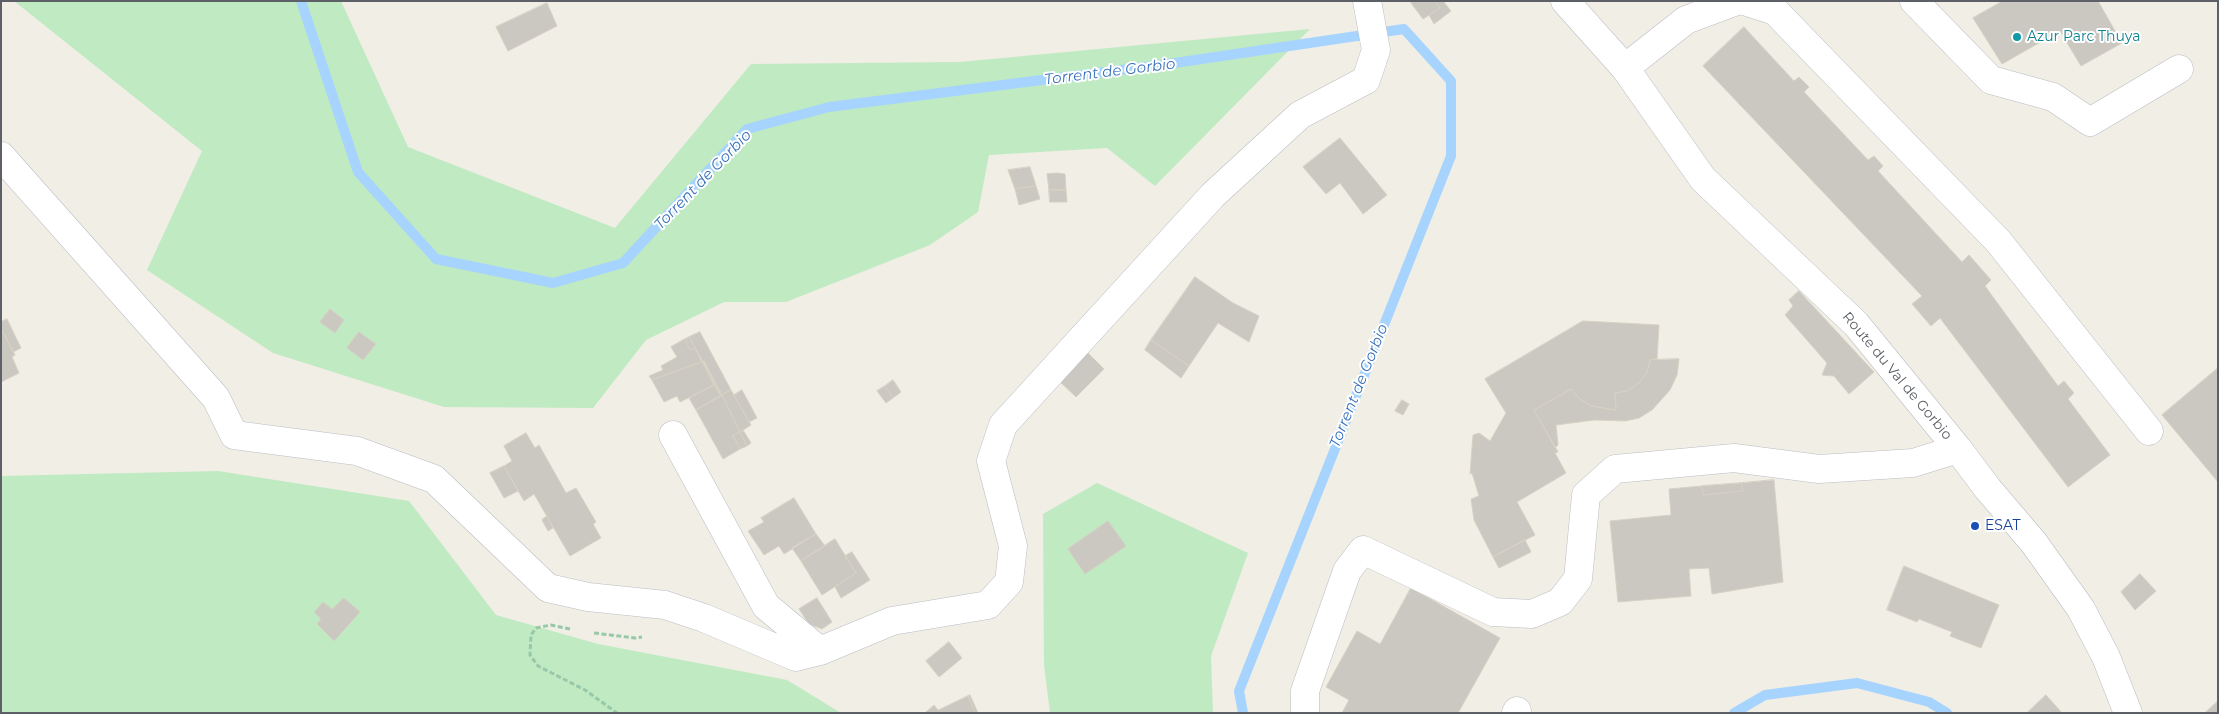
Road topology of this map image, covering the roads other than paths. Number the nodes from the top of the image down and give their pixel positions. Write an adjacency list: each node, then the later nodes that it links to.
1 (1367, 1): 12 (street)
2 (1566, 1): 6 (street, Route du Val de Gorbio)
3 (1737, 1): 6 (street)
4 (1744, 1): 9 (street)
5 (1914, 1): 7 (street)
6 (1625, 68): 11 (street, Route du Val de Gorbio)
7 (2179, 69)
8 (1, 156): 12 (street)
9 (2149, 430)
10 (673, 435): 12 (street)
11 (1958, 449): 13 (street); 14 (street, Route du Val de Gorbio)
12 (820, 651)
13 (1305, 713)
14 (2128, 713)

